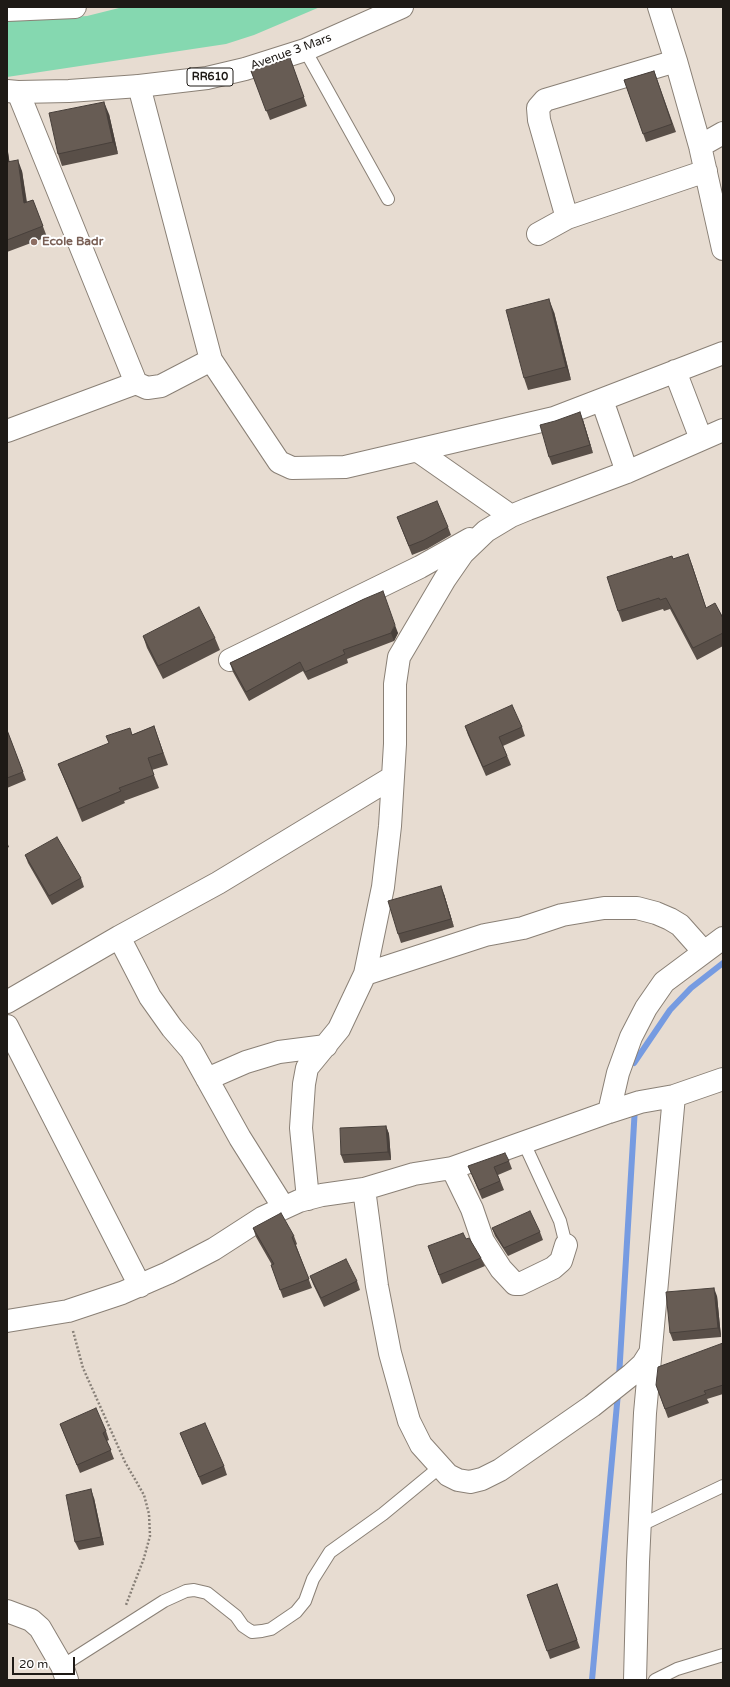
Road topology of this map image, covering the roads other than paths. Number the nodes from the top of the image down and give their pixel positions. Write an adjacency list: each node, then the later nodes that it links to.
1 (75, 7): 4 (street)
2 (402, 7): 5 (street, Avenue 3 Mars / RR610)
3 (659, 7): 6 (street)
4 (7, 10)
5 (305, 50): 7 (street, Avenue 3 Mars / RR610); 12 (lane)
6 (676, 61): 10 (street); 13 (street)
7 (139, 86): 8 (street, Avenue 3 Mars / RR610); 17 (street)
8 (12, 91): 19 (street)
9 (723, 133): 10 (street)
10 (700, 146): 11 (street)
11 (706, 171): 13 (street); 15 (street)
12 (388, 199)
13 (567, 218): 14 (street)
14 (538, 234)
15 (723, 249)
16 (723, 353): 18 (street)
17 (211, 360): 19 (street); 24 (street)
18 (675, 372): 20 (street); 23 (street)
19 (136, 383): 22 (street)
20 (602, 400): 24 (street); 25 (street)
21 (723, 430): 23 (street)
22 (7, 431)
23 (701, 439): 25 (street)
24 (418, 451): 26 (street)
25 (627, 472): 26 (street)
26 (511, 516): 27 (street)
27 (486, 531): 28 (street); 29 (street)
28 (230, 660)
29 (393, 777): 30 (street); 33 (street)
30 (119, 937): 34 (street); 37 (street)
31 (723, 938): 32 (street)
32 (704, 952): 33 (street); 40 (street)
33 (365, 974): 36 (street)
34 (7, 1002)
35 (7, 1026): 47 (street)
36 (326, 1046): 37 (street); 44 (street)
37 (207, 1079): 45 (street)
38 (723, 1079): 39 (street)
39 (674, 1096): 40 (street); 49 (street)
40 (609, 1112): 41 (street)
41 (524, 1143): 42 (street); 46 (lane)
42 (452, 1168): 43 (street); 46 (street)
43 (364, 1189): 44 (street); 50 (street)
44 (308, 1199): 45 (street)
45 (284, 1208): 47 (street)
46 (566, 1245)
47 (140, 1286): 48 (street)
48 (7, 1320)
49 (650, 1353): 50 (street); 52 (street)
50 (440, 1466): 55 (lane)
51 (723, 1486): 52 (lane)
52 (639, 1526): 56 (street)
53 (7, 1611): 55 (street)
54 (723, 1655): 57 (lane)
55 (65, 1673)
56 (635, 1680)
57 (655, 1680)

